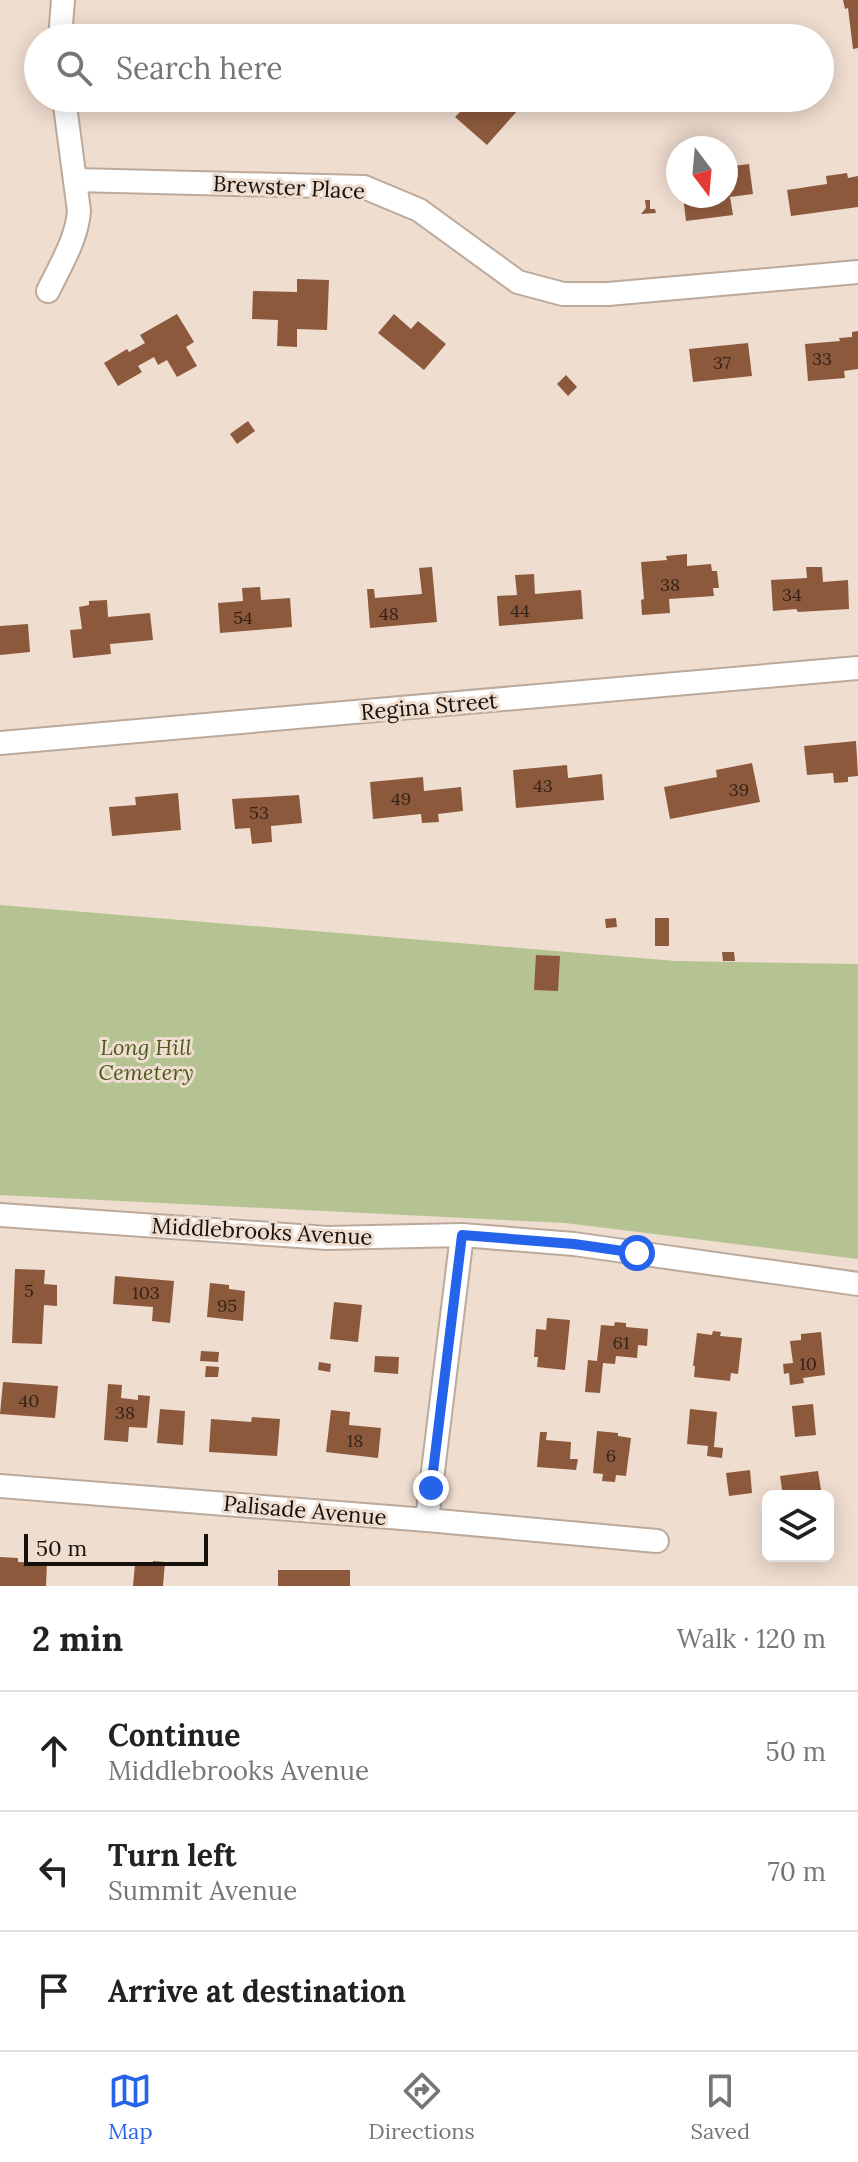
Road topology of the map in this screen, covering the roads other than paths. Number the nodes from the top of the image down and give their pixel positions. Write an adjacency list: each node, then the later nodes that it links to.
1 (63, 0): 2 (street)
2 (61, 24)
3 (66, 112): 4 (street)
4 (75, 180): 5 (street, Brewster Place); 6 (street)
5 (858, 272)
6 (48, 291)
7 (858, 668): 8 (street, Regina Street)
8 (0, 743)
9 (0, 1215): 10 (street, Middlebrooks Avenue)
10 (462, 1235): 11 (street, Middlebrooks Avenue); 13 (street)
11 (858, 1288)
12 (0, 1486): 13 (street, Palisade Avenue)
13 (427, 1520): 14 (street, Palisade Avenue)
14 (657, 1541)

